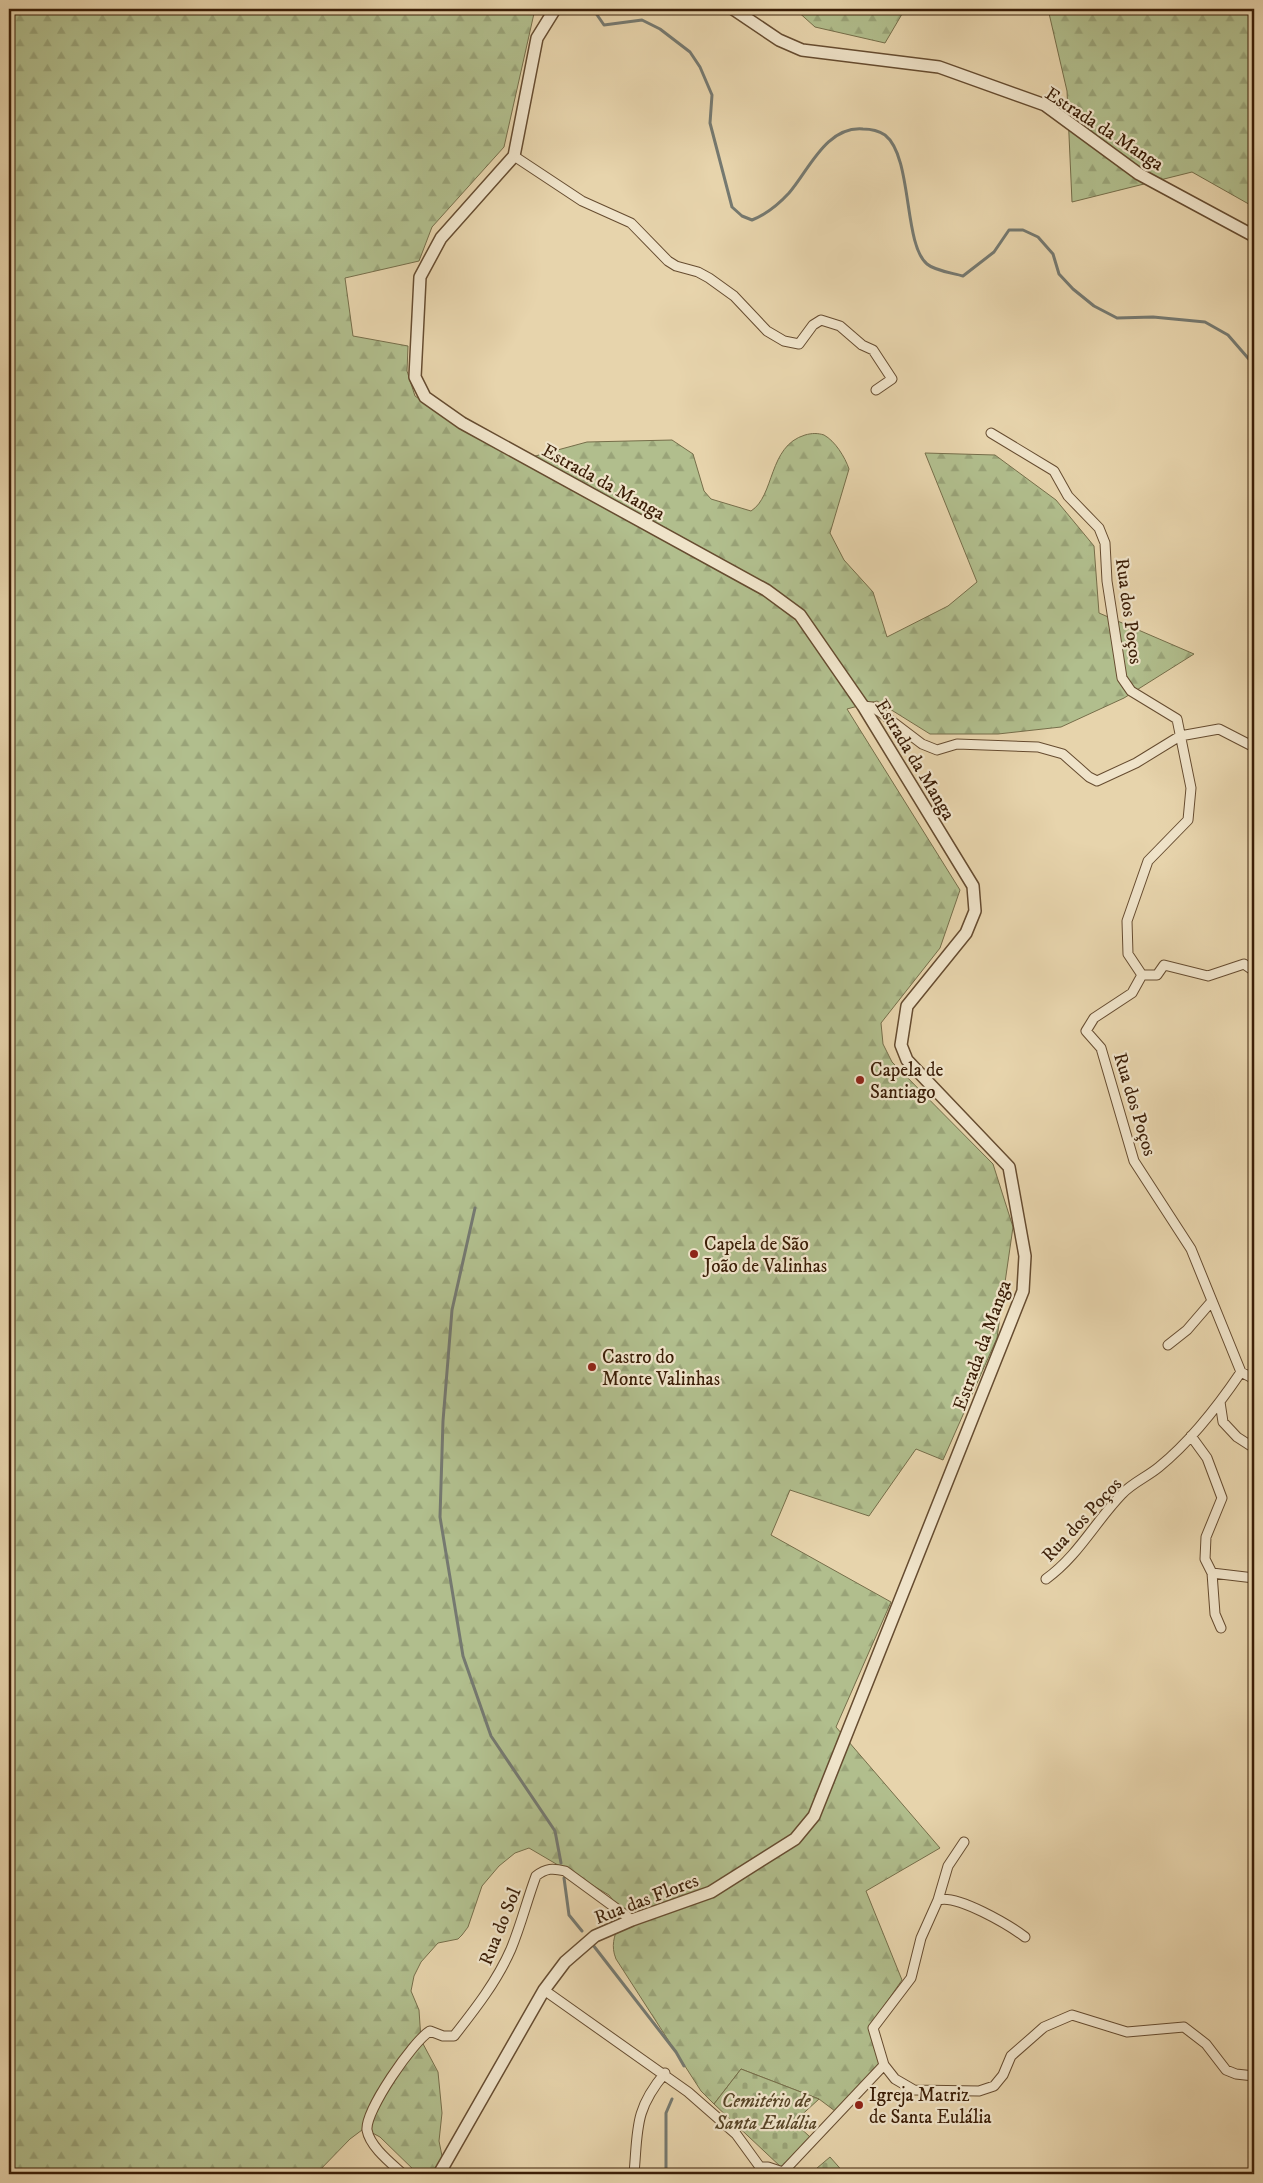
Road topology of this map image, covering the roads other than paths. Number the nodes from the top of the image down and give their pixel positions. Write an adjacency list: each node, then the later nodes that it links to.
1 (555, 9): 3 (street)
2 (733, 9): 4 (street, Estrada da Manga)
3 (514, 156): 5 (street); 7 (street, Estrada da Manga)
4 (1254, 236)
5 (876, 390)
6 (991, 433): 8 (street, Rua dos Poços)
7 (863, 706): 8 (street); 23 (street, Estrada da Manga)
8 (1180, 736): 9 (street); 11 (street, Rua dos Poços)
9 (1254, 747)
10 (1254, 971): 11 (street)
11 (1142, 975): 12 (street, Rua dos Poços)
12 (1212, 1301): 13 (street); 14 (street, Rua dos Poços)
13 (1168, 1345)
14 (1241, 1372): 15 (street); 16 (street, Rua dos Poços)
15 (1254, 1379)
16 (1220, 1402): 17 (street, Rua dos Poços); 18 (street)
17 (1191, 1436): 19 (street); 21 (street, Rua dos Poços)
18 (1254, 1448)
19 (1212, 1573): 20 (street); 22 (street)
20 (1254, 1578)
21 (1046, 1579)
22 (1221, 1628)
23 (860, 1699): 26 (street, Rua das Flores)
24 (964, 1842): 25 (street)
25 (938, 1900): 27 (street); 29 (street)
26 (632, 1920): 28 (street, Rua das Flores); 33 (street, Rua do Sol)
27 (1025, 1937)
28 (544, 1990): 30 (street); 34 (street, Rua das Flores)
29 (884, 2065): 31 (street); 32 (street)
30 (665, 2073): 32 (street); 35 (street)
31 (1254, 2076)
32 (759, 2171)
33 (403, 2174)
34 (439, 2174)
35 (634, 2174)

